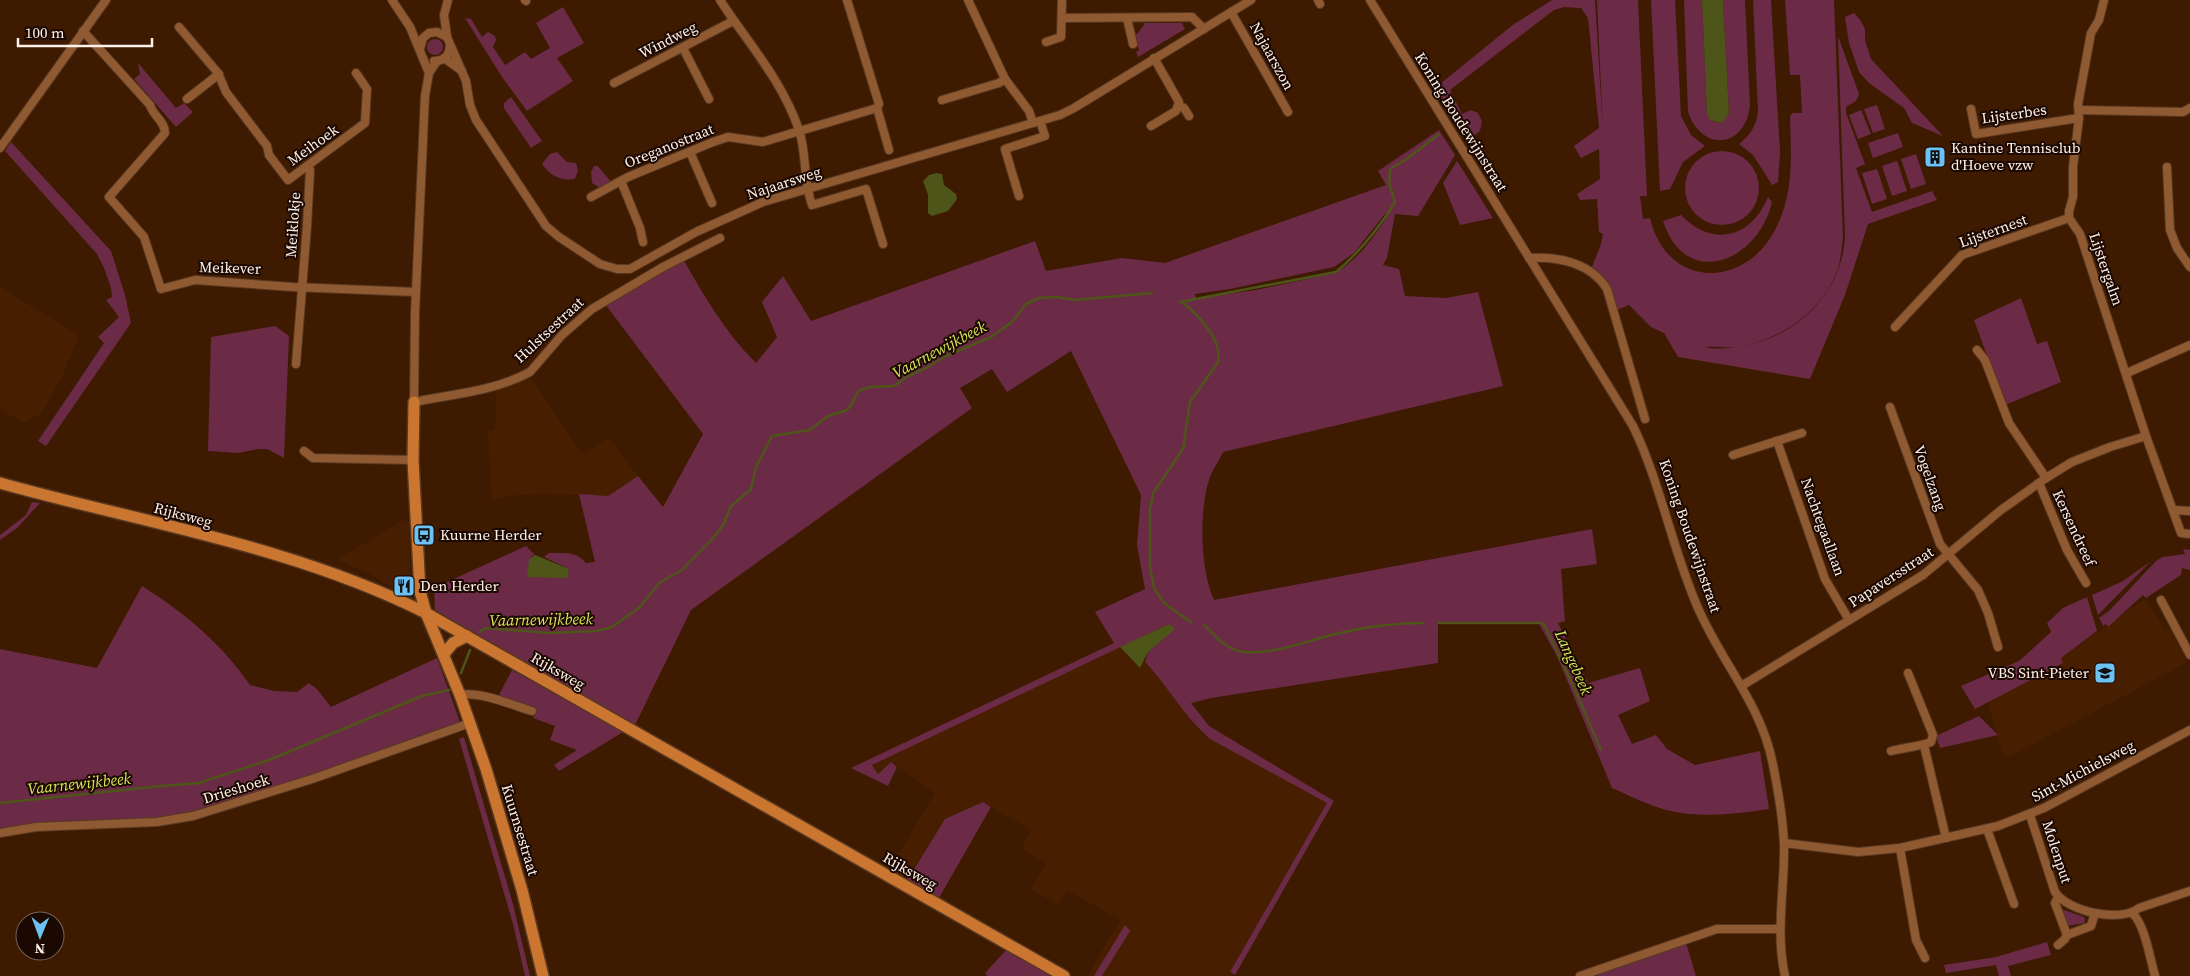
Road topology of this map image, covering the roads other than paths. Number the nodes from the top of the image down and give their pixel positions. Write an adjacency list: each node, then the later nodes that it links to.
1 (106, 0): 19 (street)
2 (392, 0): 17 (street)
3 (448, 0): 12 (street)
4 (720, 0): 15 (street)
5 (847, 0): 38 (street)
6 (968, 0): 32 (street)
7 (1062, 0): 13 (street)
8 (1251, 0): 11 (street, Najaarsweg)
9 (1370, 0): 61 (street, Koning Boudewijnstraat)
10 (2104, 0): 42 (street)
11 (1232, 12): 18 (street, Najaarsweg); 41 (street, Najaarszon)
12 (444, 15): 20 (street); 21 (street)
13 (1062, 18): 14 (street); 22 (street)
14 (1127, 18): 18 (street); 23 (street)
15 (734, 21): 24 (street, Windweg); 46 (street)
16 (179, 27): 31 (street, Meihoek)
17 (410, 27): 20 (street); 25 (street)
18 (1204, 29): 26 (street, Najaarsweg)
19 (83, 31): 47 (street); 63 (street, Meikever)
20 (430, 33): 21 (street); 25 (street)
21 (448, 41): 27 (street); 28 (street, Najaarsweg)
22 (1046, 42)
23 (1133, 44)
24 (683, 48): 33 (street, Windweg); 35 (street)
25 (422, 52): 27 (street); 30 (street)
26 (1154, 58): 37 (street); 44 (street, Najaarsweg)
27 (441, 60): 28 (street); 30 (street)
28 (462, 71): 53 (street, Najaarsweg)
29 (356, 73): 50 (street, Meihoek)
30 (429, 73): 64 (street)
31 (219, 74): 34 (street); 50 (street, Meihoek)
32 (1005, 79): 36 (street); 44 (street)
33 (614, 83)
34 (187, 99)
35 (709, 99)
36 (942, 100)
37 (1179, 106): 43 (street); 45 (street)
38 (877, 108): 46 (street, Oreganostraat); 48 (street)
39 (2190, 108): 42 (street)
40 (1971, 110): 42 (street, Lijsterbes)
41 (1288, 112)
42 (2078, 114): 57 (street)
43 (1189, 116)
44 (1037, 122): 53 (street, Najaarsweg); 54 (street)
45 (1151, 126)
46 (799, 132): 49 (street, Oreganostraat); 53 (street)
47 (0, 148)
48 (889, 150)
49 (690, 152): 52 (street, Oreganostraat); 56 (street)
50 (307, 166): 63 (street, Meiklokje)
51 (2168, 167): 62 (street)
52 (621, 181): 55 (street, Oreganostraat); 59 (street)
53 (807, 189): 60 (street)
54 (1019, 196)
55 (591, 197)
56 (712, 203)
57 (2069, 218): 65 (street, Lijsternest); 69 (street, Lijstergalm)
58 (720, 238): 70 (street, Hulstsestraat)
59 (643, 242)
60 (883, 244)
61 (1529, 258): 72 (street); 95 (street, Koning Boudewijnstraat)
62 (2190, 267)
63 (302, 287): 64 (street, Meikever); 68 (street, Meiklokje)
64 (416, 292): 70 (street)
65 (1895, 327)
66 (2190, 344): 69 (street)
67 (1977, 350): 79 (street)
68 (296, 364)
69 (2127, 373): 74 (street, Lijstergalm)
70 (414, 402): 78 (main road)
71 (1890, 407): 85 (street, Vogelzang)
72 (1645, 419)
73 (1802, 433): 75 (street)
74 (2146, 436): 79 (street, Papaversstraat); 82 (street, Lijstergalm)
75 (1777, 441): 77 (street); 89 (street, Nachtegaallaan)
76 (304, 451): 78 (street)
77 (1733, 455)
78 (413, 460): 88 (main road)
79 (2046, 478): 81 (street, Papaversstraat)
80 (0, 483): 88 (main road, Rijksweg)
81 (2039, 483): 85 (street, Papaversstraat); 86 (street, Kersendreef)
82 (2173, 510): 83 (street); 84 (street, Lijstergalm)
83 (2190, 511)
84 (2190, 534)
85 (1949, 555): 89 (street, Papaversstraat); 91 (street, Vogelzang)
86 (2086, 583)
87 (2161, 600): 93 (street)
88 (426, 613): 90 (main road, Rijksweg); 92 (main road)
89 (1850, 620): 95 (street, Papaversstraat)
90 (467, 636): 92 (main road); 118 (main road, Rijksweg)
91 (1998, 647)
92 (444, 654): 96 (main road, Kuurnsestraat)
93 (2190, 655)
94 (1908, 673): 100 (street)
95 (1742, 685): 106 (street, Koning Boudewijnstraat)
96 (460, 696): 97 (street); 98 (main road, Kuurnsestraat)
97 (532, 711)
98 (470, 723): 104 (street, Drieshoek); 117 (main road, Kuurnsestraat)
99 (2190, 730): 102 (street, Sint-Michielsweg)
100 (1924, 745): 101 (street); 105 (street)
101 (1891, 751)
102 (2030, 815): 103 (street, Sint-Michielsweg); 109 (street, Molenput)
103 (1987, 829): 105 (street, Sint-Michielsweg); 110 (street)
104 (0, 833)
105 (1946, 838): 107 (street, Sint-Michielsweg)
106 (1784, 843): 107 (street, Sint-Michielsweg); 113 (street, Koning Boudewijnstraat)
107 (1900, 848): 116 (street)
108 (2190, 891): 112 (street, Molenput)
109 (2058, 897): 111 (street, Molenput); 114 (street, Molenput)
110 (2014, 904)
111 (2095, 913): 112 (street, Molenput); 114 (street)
112 (2132, 914): 121 (street)
113 (1780, 929): 119 (street); 120 (street, Koning Boudewijnstraat)
114 (2067, 935): 115 (street)
115 (2058, 945)
116 (1925, 958)
117 (543, 976)
118 (1064, 976)
119 (1580, 976)
120 (1785, 976)
121 (2155, 976)

